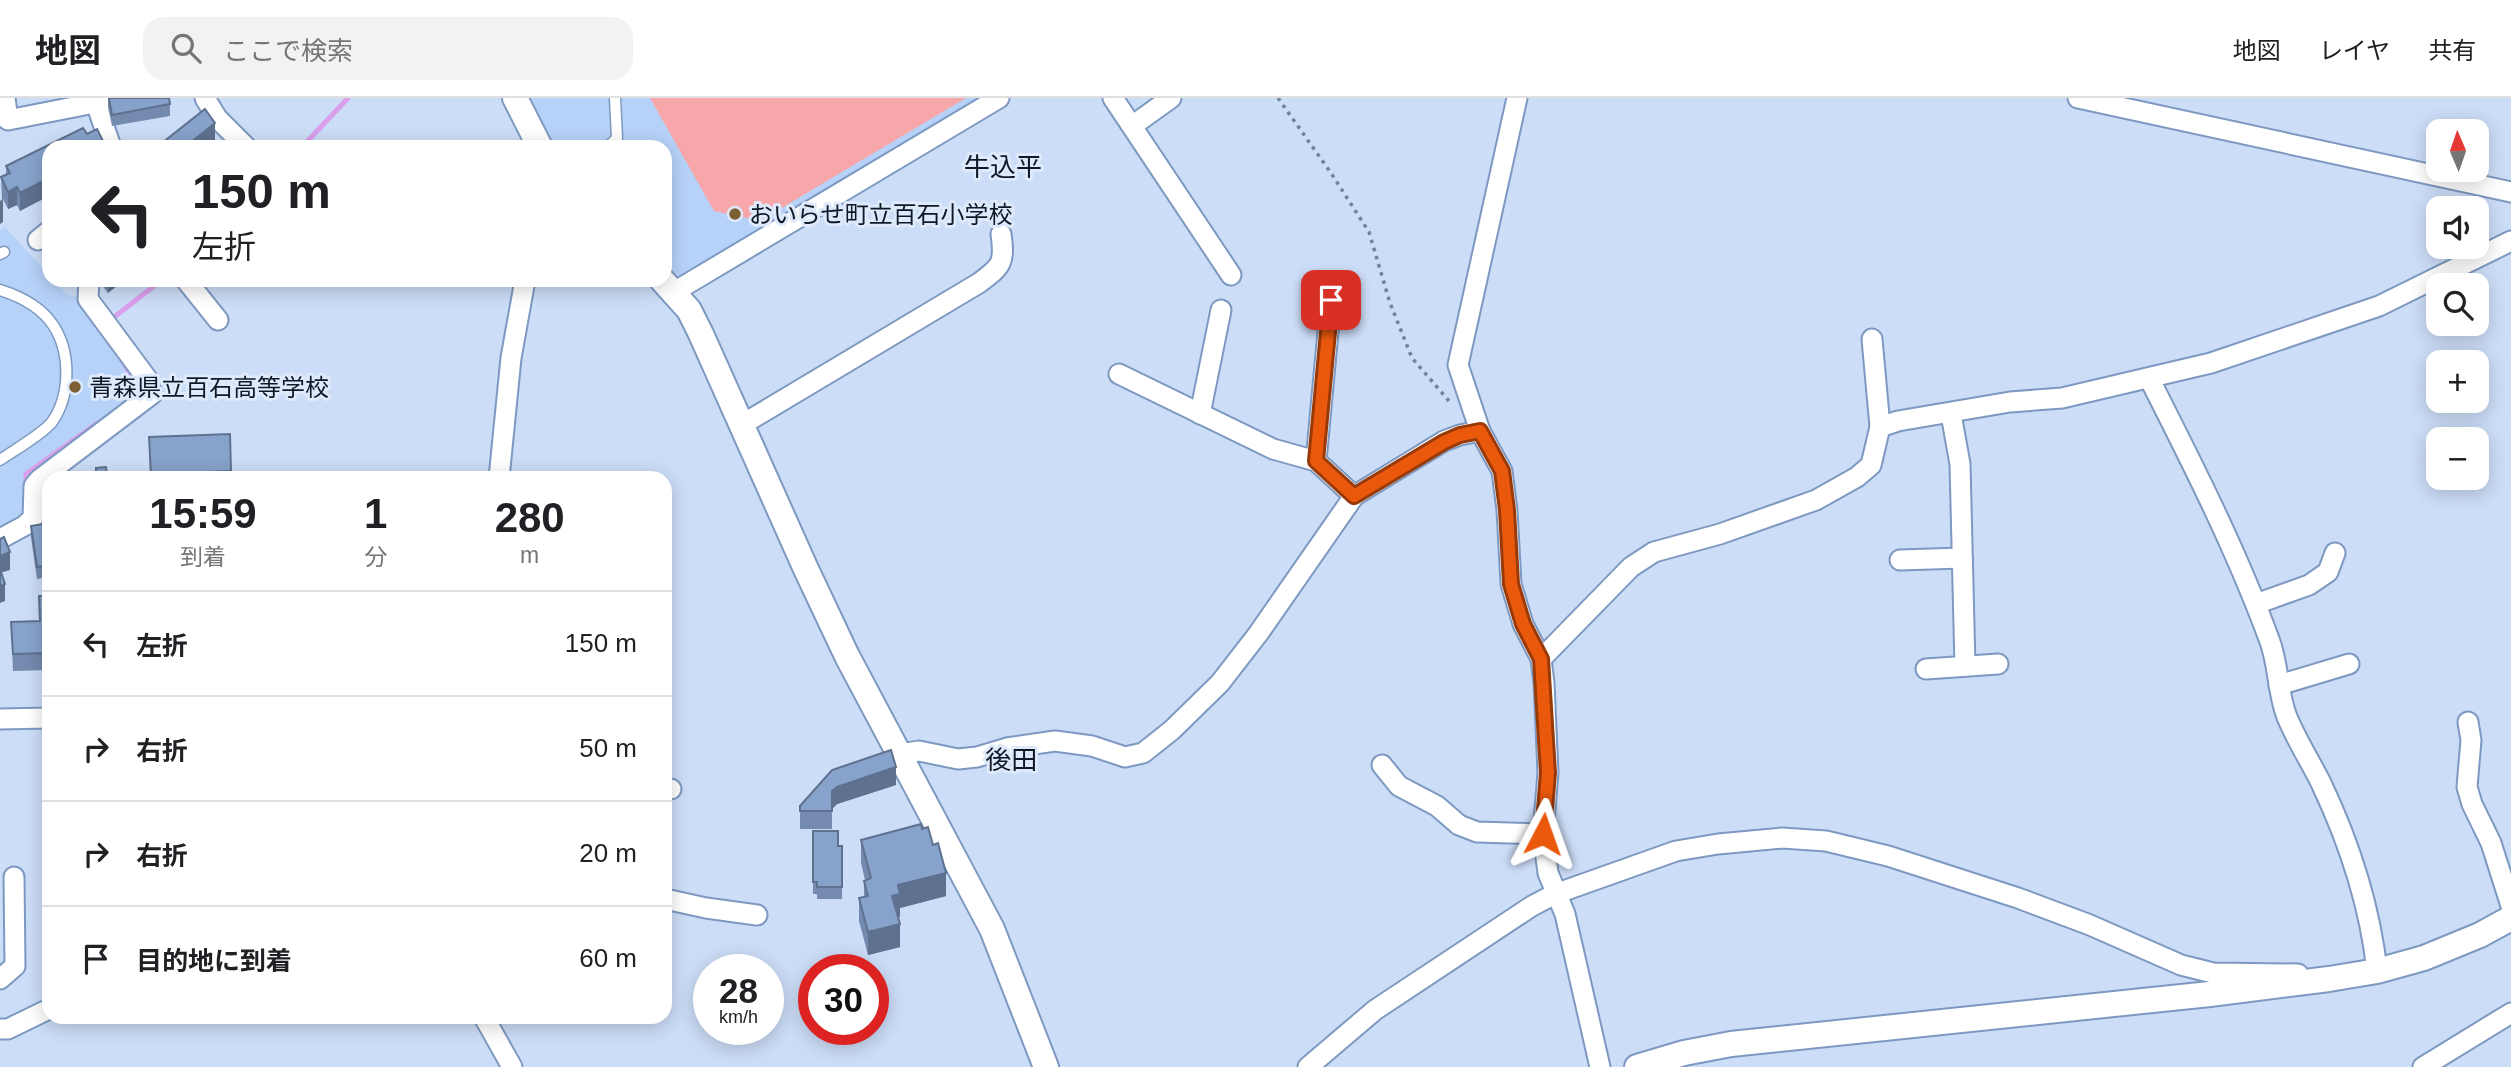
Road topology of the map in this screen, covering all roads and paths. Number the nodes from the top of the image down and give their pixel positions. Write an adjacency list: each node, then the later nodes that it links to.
1 (5, 98): 11 (street)
2 (120, 98): 11 (street)
3 (515, 98): 17 (street)
4 (615, 98): 18 (lane)
5 (999, 98): 23 (street)
6 (1113, 98): 14 (street)
7 (1171, 98): 14 (street)
8 (1278, 98): 40 (path)
9 (1517, 98): 39 (street)
10 (2078, 98): 19 (street)
11 (96, 103): 15 (street)
12 (209, 104): 13 (street); 16 (street)
13 (193, 125)
14 (1132, 126): 22 (street)
15 (109, 140)
16 (236, 140)
17 (536, 140)
18 (615, 140)
19 (2511, 192)
20 (1001, 234): 37 (street)
21 (2511, 240): 34 (street)
22 (1231, 275)
23 (672, 284)
24 (89, 287): 43 (street)
25 (192, 287): 31 (street)
26 (524, 287): 44 (street)
27 (669, 287): 37 (street)
28 (0, 290): 41 (lane)
29 (1331, 300): 42 (street)
30 (1221, 310): 35 (street)
31 (218, 320)
32 (1872, 339): 38 (street)
33 (1119, 374): 35 (street)
34 (2149, 378): 36 (street); 51 (street)
35 (1200, 414): 42 (street)
36 (1951, 414): 38 (street); 49 (street)
37 (743, 424): 61 (street)
38 (1880, 427): 52 (street)
39 (1480, 431): 40 (street); 52 (street)
40 (1460, 435): 46 (street)
41 (0, 460)
42 (1316, 461): 46 (street)
43 (51, 471)
44 (500, 471)
45 (42, 477): 47 (street)
46 (1354, 496): 61 (street)
47 (0, 539)
48 (2335, 553): 51 (street)
49 (1962, 558): 50 (street); 55 (street)
50 (1900, 561)
51 (2256, 604): 57 (street)
52 (1541, 659): 63 (street)
53 (1998, 664): 55 (street)
54 (2349, 664): 57 (street)
55 (1965, 666): 56 (street)
56 (1926, 669)
57 (2279, 685): 70 (street)
58 (42, 718): 59 (street)
59 (0, 719)
60 (2468, 722): 67 (street)
61 (900, 754): 78 (street)
62 (1382, 765): 63 (street)
63 (1543, 834): 65 (street)
64 (14, 877): 71 (street)
65 (1555, 894): 72 (street); 79 (street); 80 (street)
66 (672, 901): 68 (street)
67 (2511, 906)
68 (758, 915)
69 (2511, 918): 70 (street)
70 (2377, 971): 72 (street)
71 (0, 979)
72 (2329, 979): 81 (street)
73 (42, 1012): 76 (street)
74 (2511, 1013): 82 (street)
75 (488, 1024): 77 (street)
76 (0, 1030)
77 (512, 1067)
78 (1046, 1067)
79 (1308, 1067)
80 (1600, 1067)
81 (1637, 1067)
82 (2423, 1067)

